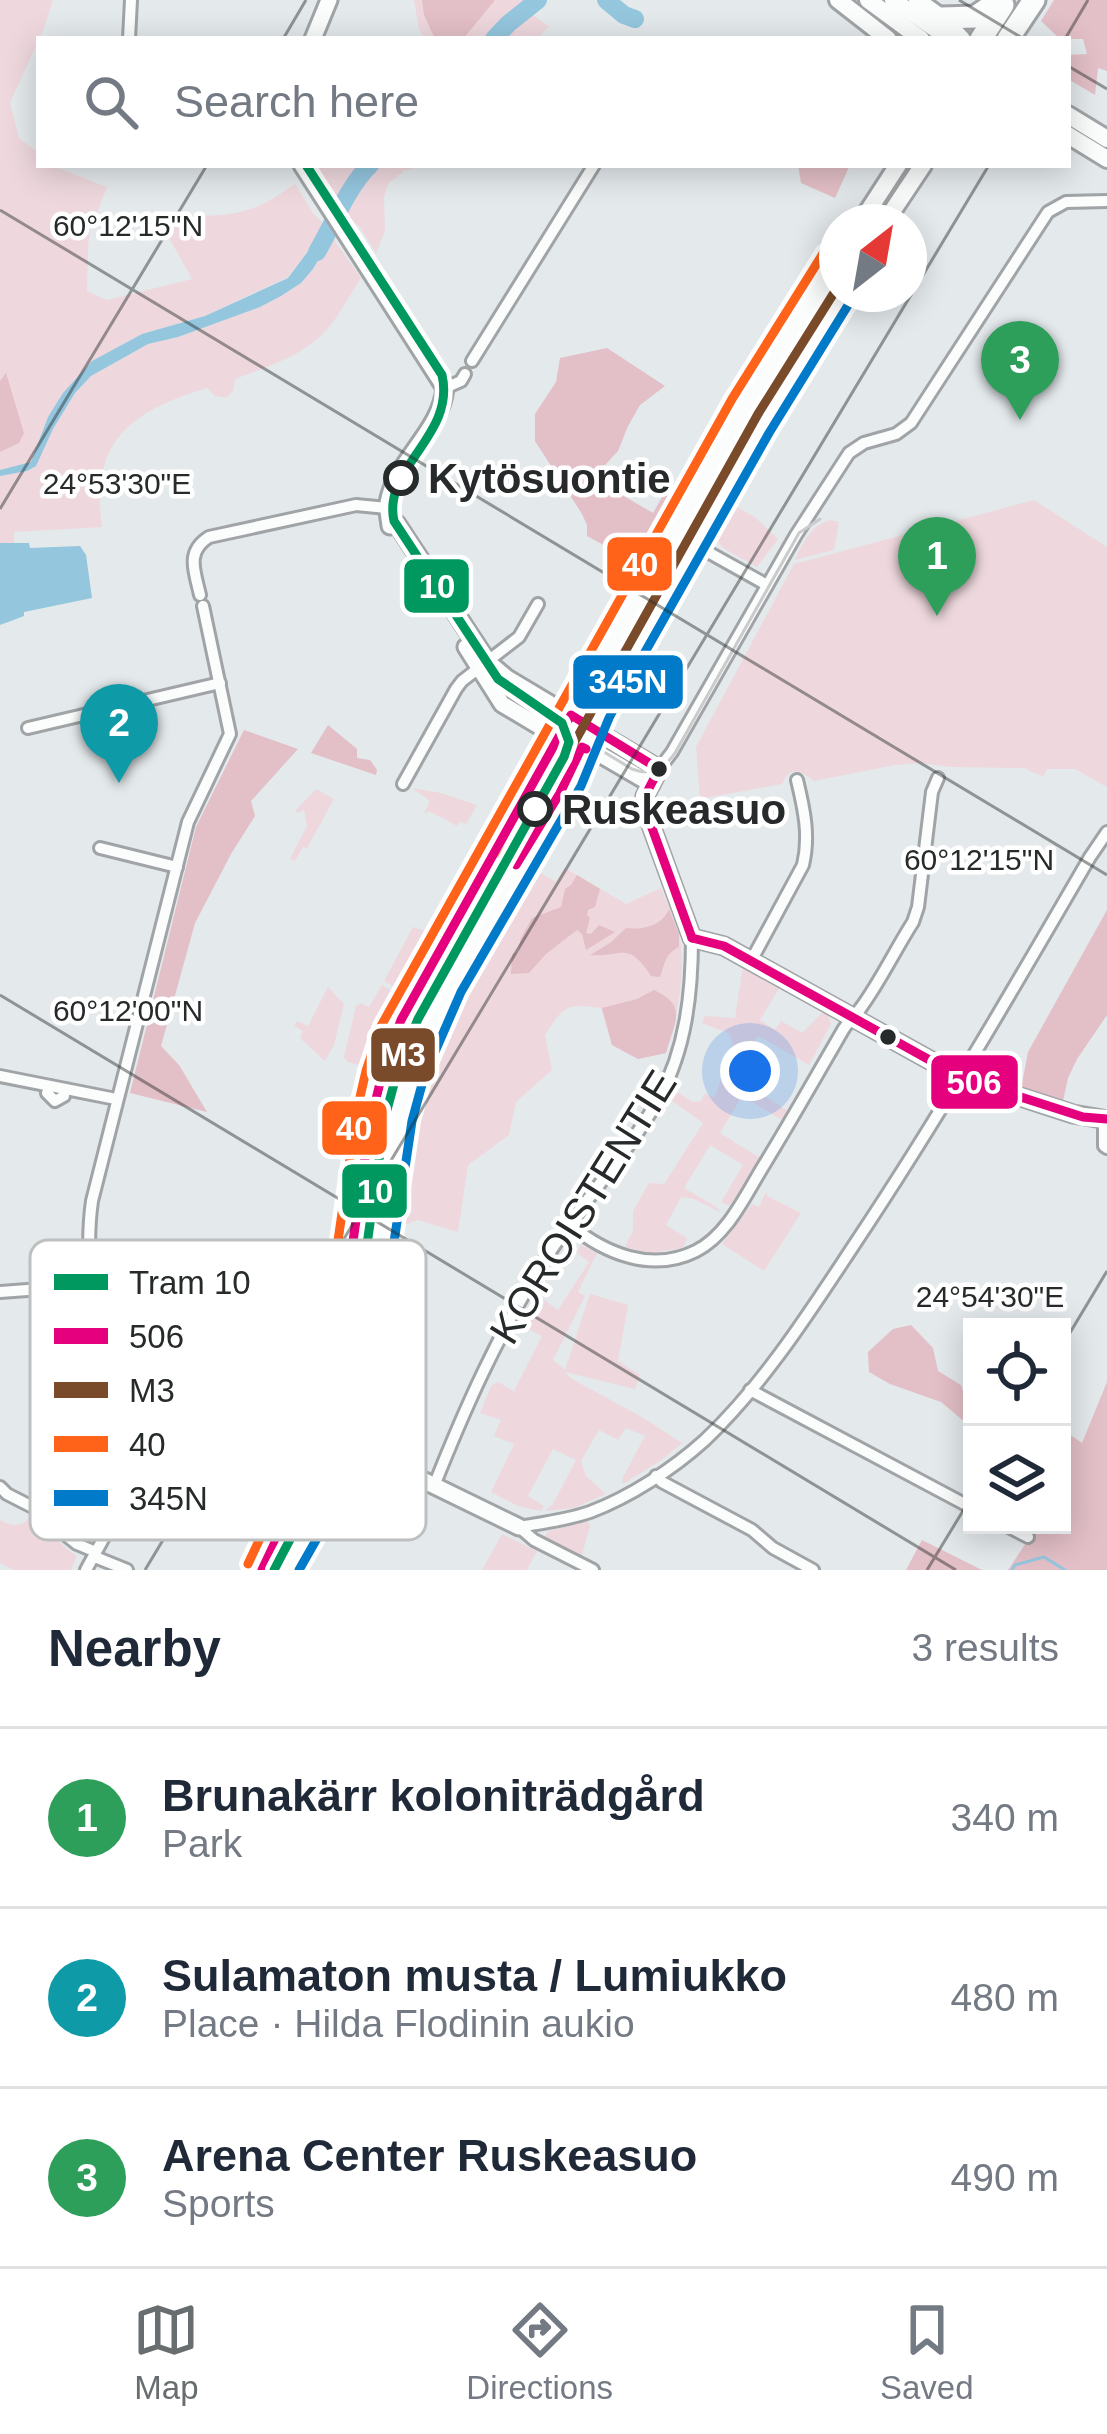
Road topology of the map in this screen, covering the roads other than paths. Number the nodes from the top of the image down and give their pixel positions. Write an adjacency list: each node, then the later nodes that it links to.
1 (131, 0): 10 (street)
2 (329, 0): 11 (street)
3 (838, 0): 12 (main road)
4 (868, 0): 13 (main road)
5 (893, 0): 9 (main road)
6 (917, 0): 9 (main road)
7 (1004, 0): 9 (highway); 14 (highway)
8 (1034, 0): 15 (highway)
9 (949, 31)
10 (128, 36)
11 (314, 36)
12 (884, 36)
13 (917, 36)
14 (983, 36)
15 (1010, 36)
16 (1071, 117): 18 (main road)
17 (1071, 138): 19 (main road)
18 (1107, 139)
19 (1107, 160)
20 (304, 168): 31 (street)
21 (592, 168): 29 (street)
22 (896, 168): 25 (main road)
23 (921, 168): 26 (main road)
24 (1107, 200): 34 (street)
25 (873, 204)
26 (897, 204)
27 (819, 289): 38 (main road)
28 (825, 312): 33 (main road)
29 (472, 362)
30 (464, 374): 31 (street)
31 (445, 388): 32 (street)
32 (389, 513): 36 (street); 37 (street)
33 (690, 542): 34 (street); 39 (main road)
34 (767, 585): 43 (street)
35 (538, 604): 36 (street)
36 (484, 665): 38 (street); 41 (street); 46 (street)
37 (220, 683): 40 (street); 49 (street)
38 (571, 716): 39 (street); 41 (main road)
39 (589, 726): 42 (main road); 43 (street)
40 (28, 728)
41 (559, 738): 42 (street); 60 (main road)
42 (582, 747): 43 (street); 61 (main road)
43 (655, 777): 50 (street, KOROISTENTIE)
44 (938, 778): 52 (street)
45 (797, 780): 51 (street)
46 (403, 784)
47 (1107, 832): 54 (street)
48 (100, 848): 49 (street)
49 (177, 867): 55 (street)
50 (692, 938): 51 (street); 58 (street, KOROISTENTIE)
51 (751, 961): 52 (street)
52 (852, 1017): 54 (street); 58 (street)
53 (0, 1076): 55 (street)
54 (962, 1078): 56 (street); 64 (street)
55 (116, 1100): 59 (street)
56 (1104, 1119): 57 (street)
57 (1107, 1148)
58 (569, 1224): 67 (street, KOROISTENTIE)
59 (89, 1240)
60 (353, 1240)
61 (379, 1240)
62 (30, 1290): 63 (street)
63 (0, 1292)
64 (750, 1390): 65 (street); 69 (street)
65 (656, 1476): 71 (street); 81 (street)
66 (426, 1482): 67 (street)
67 (434, 1486): 71 (street)
68 (0, 1487): 70 (street)
69 (963, 1503)
70 (30, 1506)
71 (519, 1527): 80 (street)
72 (1022, 1534): 73 (street)
73 (1028, 1537)
74 (276, 1540): 78 (main road)
75 (299, 1540): 79 (main road)
76 (92, 1559): 77 (street)
77 (127, 1570)
78 (262, 1570)
79 (282, 1570)
80 (593, 1570)
81 (813, 1570)

